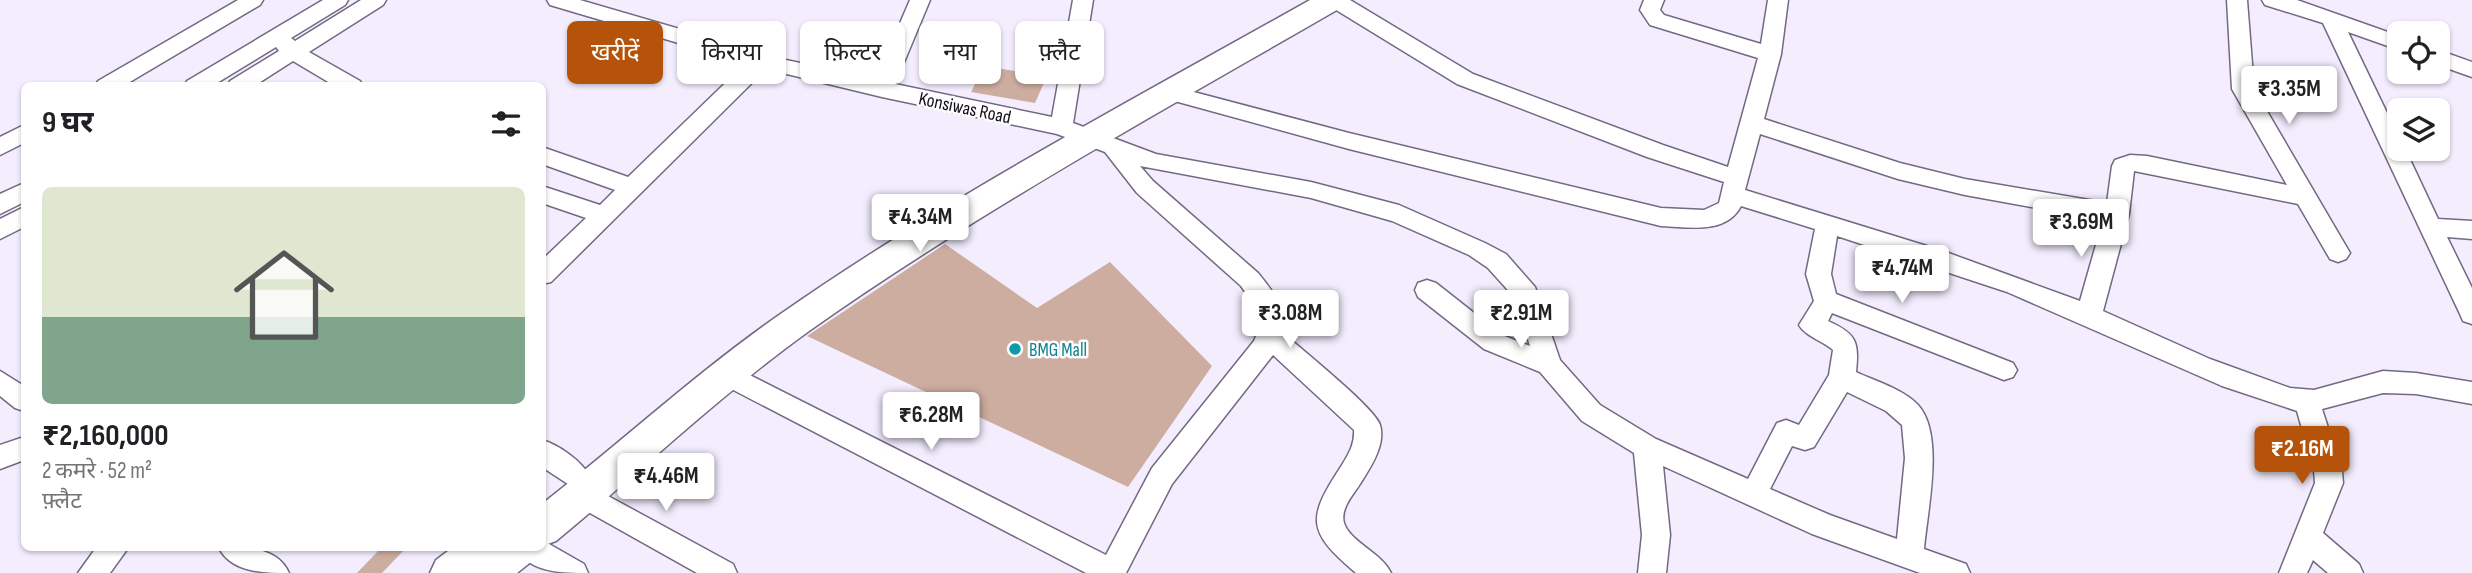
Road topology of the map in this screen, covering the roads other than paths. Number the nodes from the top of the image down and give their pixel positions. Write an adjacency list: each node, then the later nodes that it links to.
1 (253, 0): 22 (street)
2 (338, 0): 17 (street)
3 (376, 0): 17 (street)
4 (557, 0): 15 (street, Konsiwas Road)
5 (920, 0): 27 (street)
6 (1083, 0): 31 (street)
7 (1294, 0): 31 (main road)
8 (1333, 0): 28 (main road); 35 (street)
9 (1654, 0): 18 (street)
10 (1778, 0): 18 (street)
11 (2237, 0): 38 (street)
12 (2272, 0): 13 (street)
13 (2296, 3): 14 (street)
14 (2331, 18): 16 (street); 44 (street)
15 (677, 36)
16 (2387, 39)
17 (285, 44): 23 (street); 24 (street); 25 (street)
18 (1770, 54): 29 (street)
19 (2450, 62): 21 (street)
20 (786, 67): 27 (street, Konsiwas Road)
21 (2472, 70)
22 (113, 82)
23 (204, 82)
24 (242, 82)
25 (341, 82)
26 (737, 84): 34 (street)
27 (882, 90): 31 (street, Konsiwas Road)
28 (1171, 93): 31 (main road); 35 (street)
29 (1751, 123): 35 (street); 40 (street)
30 (21, 135): 32 (street)
31 (1084, 135): 53 (street); 54 (street, Konsiwas Road); 56 (main road); 66 (main road)
32 (0, 147)
33 (546, 156): 34 (street)
34 (632, 187): 41 (street)
35 (1734, 187): 43 (street)
36 (21, 193): 39 (street)
37 (546, 195): 41 (street)
38 (2306, 197): 40 (street); 47 (street)
39 (0, 205)
40 (2117, 214): 52 (street)
41 (604, 215): 48 (street)
42 (21, 218): 45 (street)
43 (1828, 224): 50 (street); 52 (street)
44 (2432, 227): 46 (street); 51 (street)
45 (0, 230)
46 (2472, 230)
47 (2338, 253)
48 (546, 271)
49 (1427, 290): 54 (street)
50 (1827, 300): 55 (street); 57 (street)
51 (2472, 314)
52 (2089, 315): 61 (street)
53 (1270, 337): 84 (street); 85 (street)
54 (1549, 365): 62 (street)
55 (2004, 370)
56 (727, 375): 66 (main road); 84 (street)
57 (1842, 377): 67 (street); 76 (street)
58 (0, 382): 60 (street)
59 (2472, 393): 61 (street)
60 (21, 398)
61 (2307, 402): 70 (street)
62 (1647, 447): 67 (street); 86 (street)
63 (21, 449): 65 (street)
64 (546, 455): 66 (street)
65 (0, 457)
66 (580, 486): 68 (main road); 69 (main road); 77 (street)
67 (1754, 494): 76 (street)
68 (546, 500)
69 (546, 524)
70 (2309, 539): 87 (street); 88 (street)
71 (111, 551): 79 (street)
72 (238, 551): 80 (street)
73 (479, 551): 81 (main road)
74 (514, 551): 82 (main road)
75 (536, 551): 83 (street)
76 (1909, 556): 78 (street)
77 (717, 572)
78 (1951, 572)
79 (92, 573)
80 (275, 573)
81 (450, 573)
82 (485, 573)
83 (574, 573)
84 (1112, 573)
85 (1377, 573)
86 (1652, 573)
87 (2293, 573)
88 (2349, 573)

